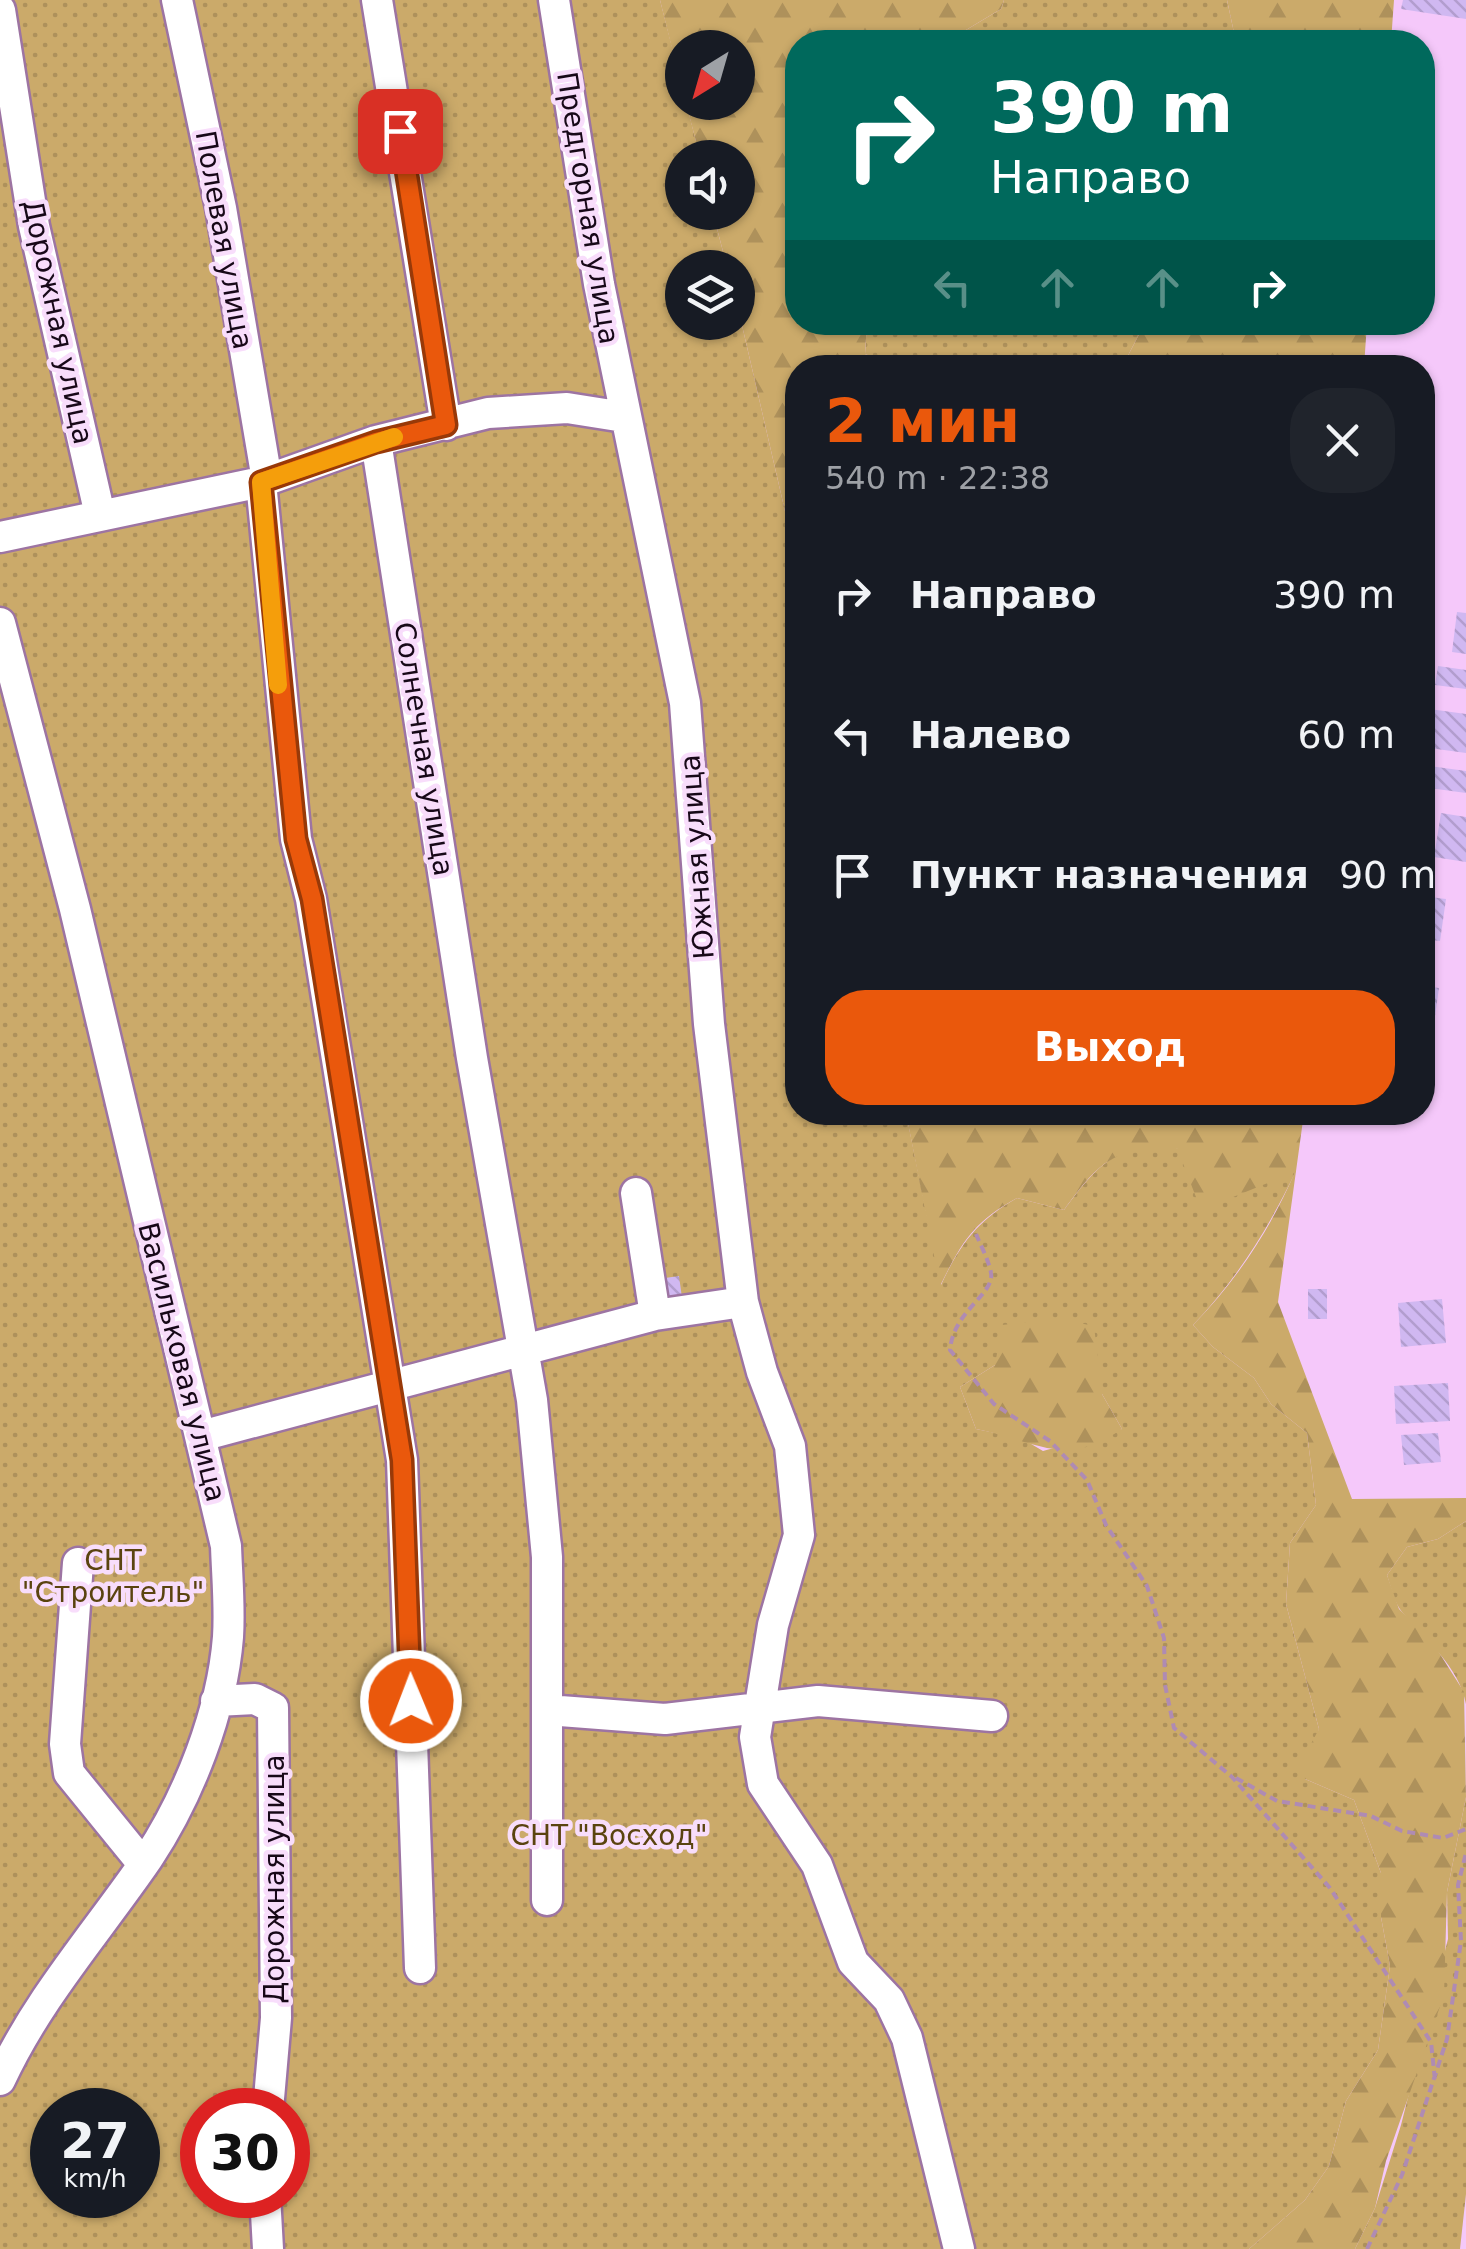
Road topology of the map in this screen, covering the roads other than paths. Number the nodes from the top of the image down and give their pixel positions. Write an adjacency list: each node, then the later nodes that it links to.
1 (177, 0): 8 (street, Полевая улица)
2 (377, 0): 6 (street)
3 (554, 0): 5 (street, Предгорная улица)
4 (0, 10): 9 (street, Дорожная улица)
5 (624, 416): 6 (street); 14 (street, Южная улица)
6 (446, 425): 7 (street)
7 (376, 442): 8 (street); 16 (street, Солнечная улица)
8 (264, 481): 9 (street); 17 (street, Полевая улица)
9 (100, 515): 10 (street)
10 (0, 537)
11 (0, 623): 12 (street, Васильковая улица)
12 (5, 661): 18 (street, Васильковая улица)
13 (636, 1194): 15 (street)
14 (743, 1302): 15 (street); 21 (street)
15 (655, 1315): 16 (street)
16 (524, 1348): 17 (street); 22 (street, Солнечная улица)
17 (392, 1388): 18 (street); 26 (street, Полевая улица)
18 (202, 1436): 20 (street, Васильковая улица)
19 (78, 1563): 24 (street)
20 (216, 1700): 24 (street, Васильковая улица); 28 (street, Дорожная улица)
21 (763, 1704): 22 (street); 23 (street); 31 (street)
22 (546, 1710): 25 (street, Солнечная улица)
23 (992, 1716)
24 (142, 1864): 27 (street, Васильковая улица)
25 (547, 1900)
26 (420, 1968)
27 (0, 2080)
28 (270, 2088)
29 (266, 2218): 30 (street)
30 (268, 2249)
31 (958, 2249)

